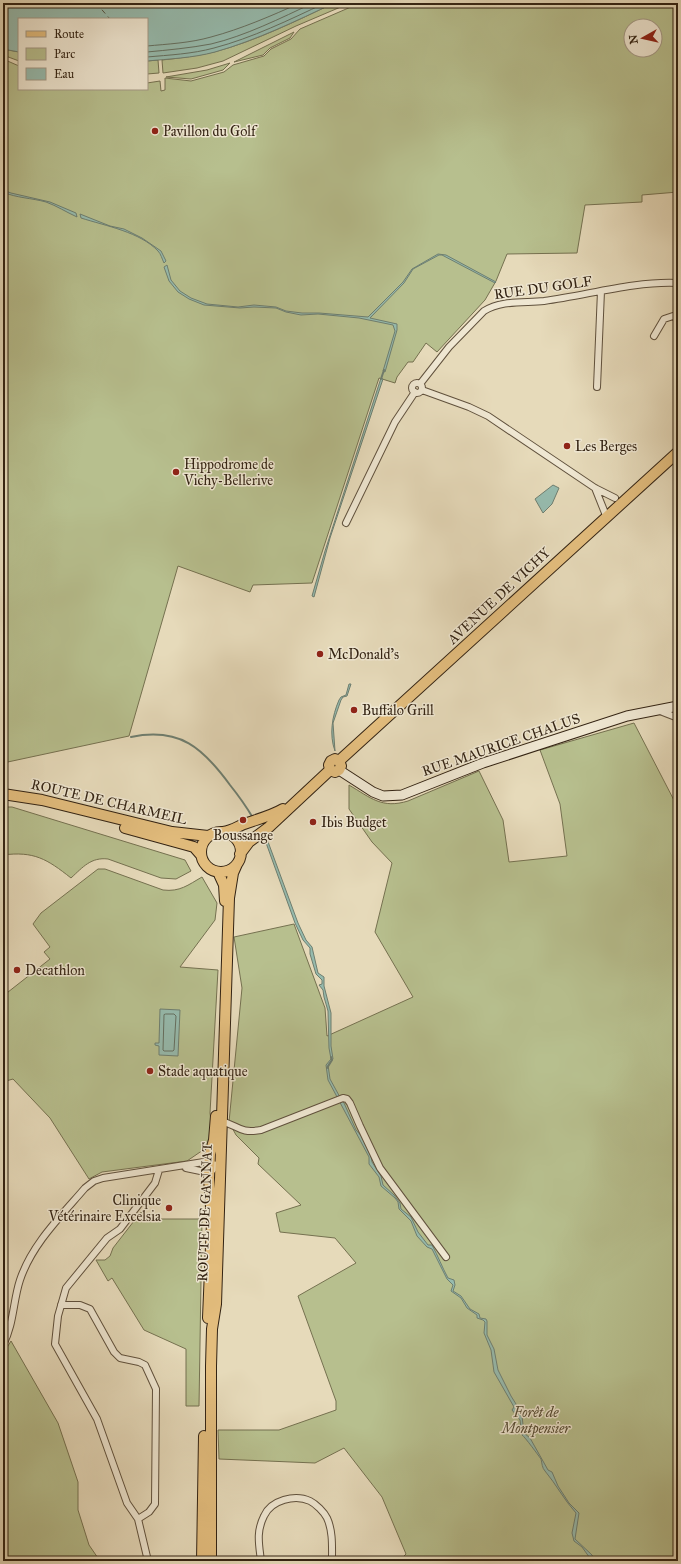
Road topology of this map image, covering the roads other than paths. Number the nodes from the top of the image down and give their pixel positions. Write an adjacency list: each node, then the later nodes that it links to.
1 (678, 283): 2 (street, RUE DU GOLF)
2 (601, 291): 5 (street, RUE DU GOLF); 6 (street)
3 (678, 318): 4 (street)
4 (654, 336)
5 (421, 387): 8 (street); 11 (street)
6 (597, 387)
7 (678, 452): 10 (main road, AVENUE DE VICHY)
8 (595, 488): 9 (street); 10 (street)
9 (615, 498)
10 (607, 518): 15 (main road, AVENUE DE VICHY)
11 (346, 523)
12 (677, 707): 13 (street, RUE MAURICE CHALUS)
13 (658, 710): 14 (street); 15 (street, RUE MAURICE CHALUS)
14 (678, 718)
15 (336, 767): 17 (main road, AVENUE DE VICHY)
16 (3, 794): 20 (main road, ROUTE DE CHARMEIL)
17 (297, 800): 19 (main road, AVENUE DE VICHY); 22 (main road, AVENUE DE VICHY)
18 (3, 801): 21 (main road, ROUTE DE CHARMEIL)
19 (223, 832): 20 (main road); 22 (main road)
20 (208, 836): 21 (main road)
21 (201, 855): 23 (main road)
22 (238, 859): 23 (main road); 24 (main road, ROUTE DE GANNAT)
23 (218, 872): 24 (main road, ROUTE DE GANNAT)
24 (219, 1121): 25 (main road, ROUTE DE GANNAT); 28 (street)
25 (214, 1166): 26 (street); 26 (street); 31 (main road, ROUTE DE GANNAT); 36 (main road, ROUTE DE GANNAT)
26 (183, 1167): 27 (street)
27 (160, 1170): 29 (street); 30 (street)
28 (446, 1257)
29 (62, 1305): 32 (street); 32 (street)
30 (3, 1345)
31 (204, 1446): 34 (main road, ROUTE DE GANNAT); 35 (street)
32 (138, 1519): 33 (street)
33 (148, 1561)
34 (202, 1561)
35 (205, 1561)
36 (211, 1561)
37 (261, 1561): 38 (street)
38 (332, 1561)

